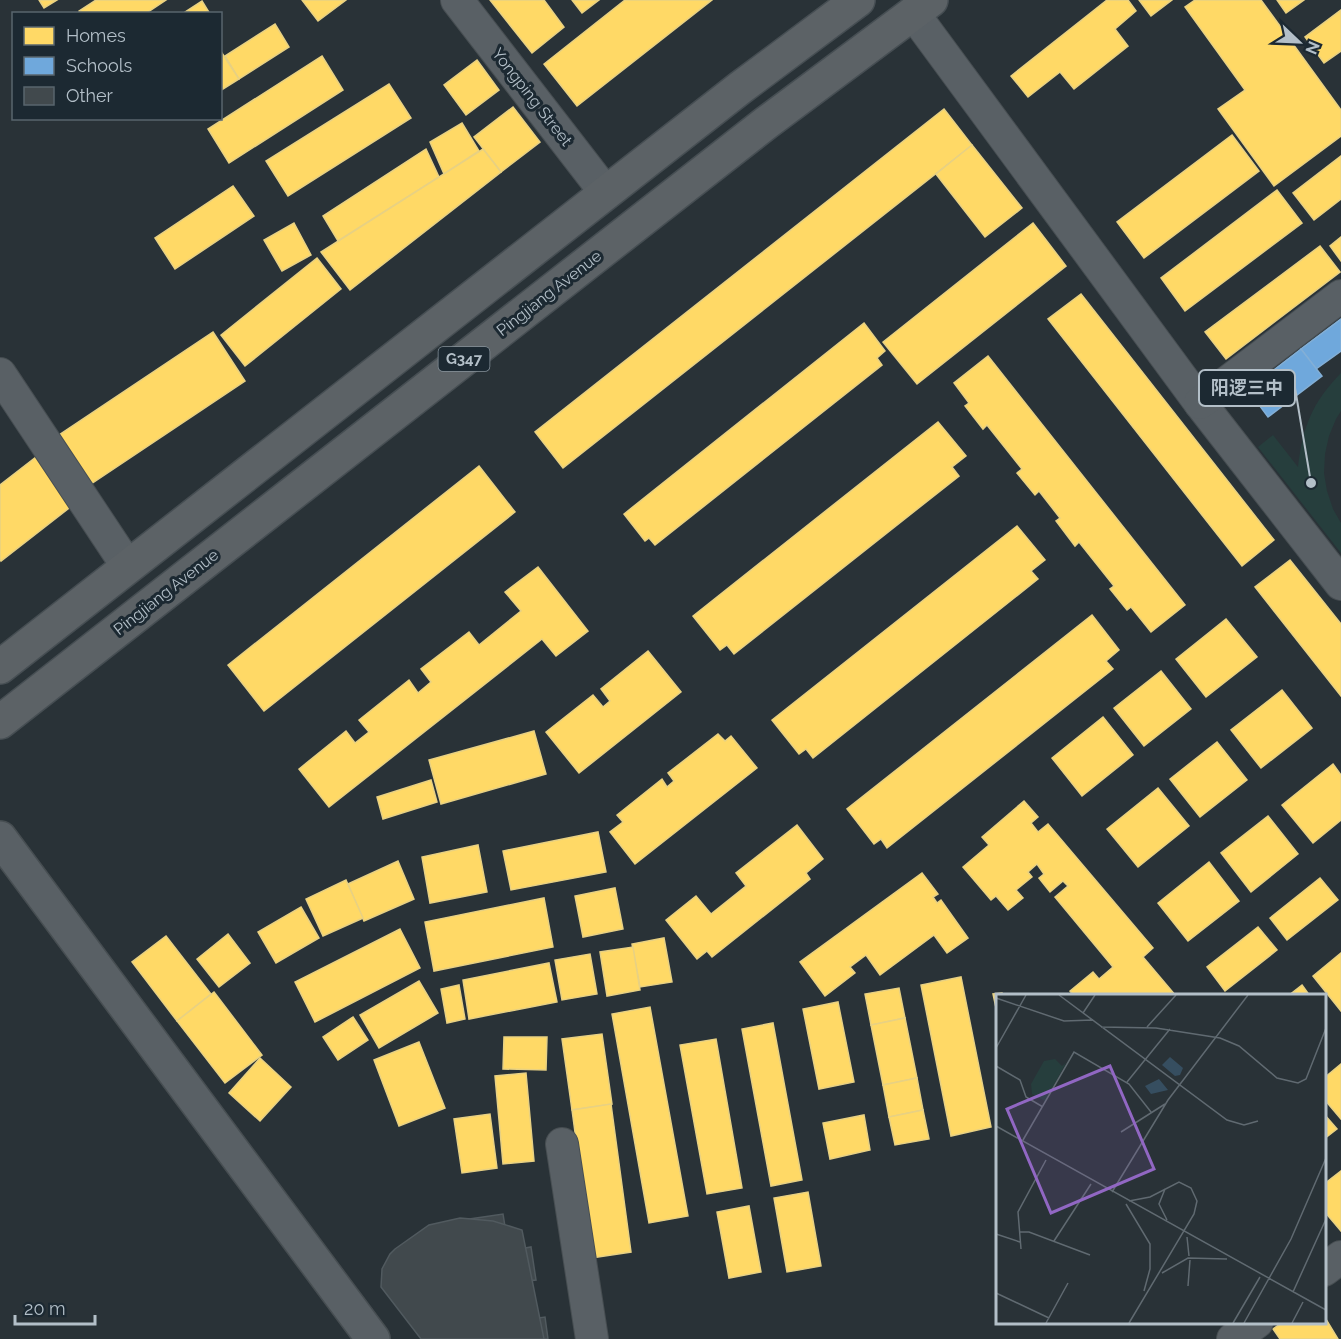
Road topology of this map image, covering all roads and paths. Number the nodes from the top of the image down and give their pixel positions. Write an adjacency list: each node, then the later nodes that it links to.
1 (457, 0): 4 (street, Yongping Street)
2 (858, 0): 4 (highway, G347)
3 (922, 6): 7 (street); 11 (highway, Pingjiang Avenue / G347)
4 (606, 193): 8 (highway, G347)
5 (1341, 296): 7 (street)
6 (0, 374): 8 (street)
7 (1200, 403): 9 (street)
8 (128, 567): 10 (highway, G347)
9 (1341, 585)
10 (0, 667)
11 (0, 722)
12 (0, 838): 17 (street)
13 (562, 1144): 18 (street)
14 (1341, 1257): 15 (street)
15 (1326, 1268)
16 (1256, 1324): 19 (street)
17 (373, 1339)
18 (592, 1339)
19 (1233, 1339)

